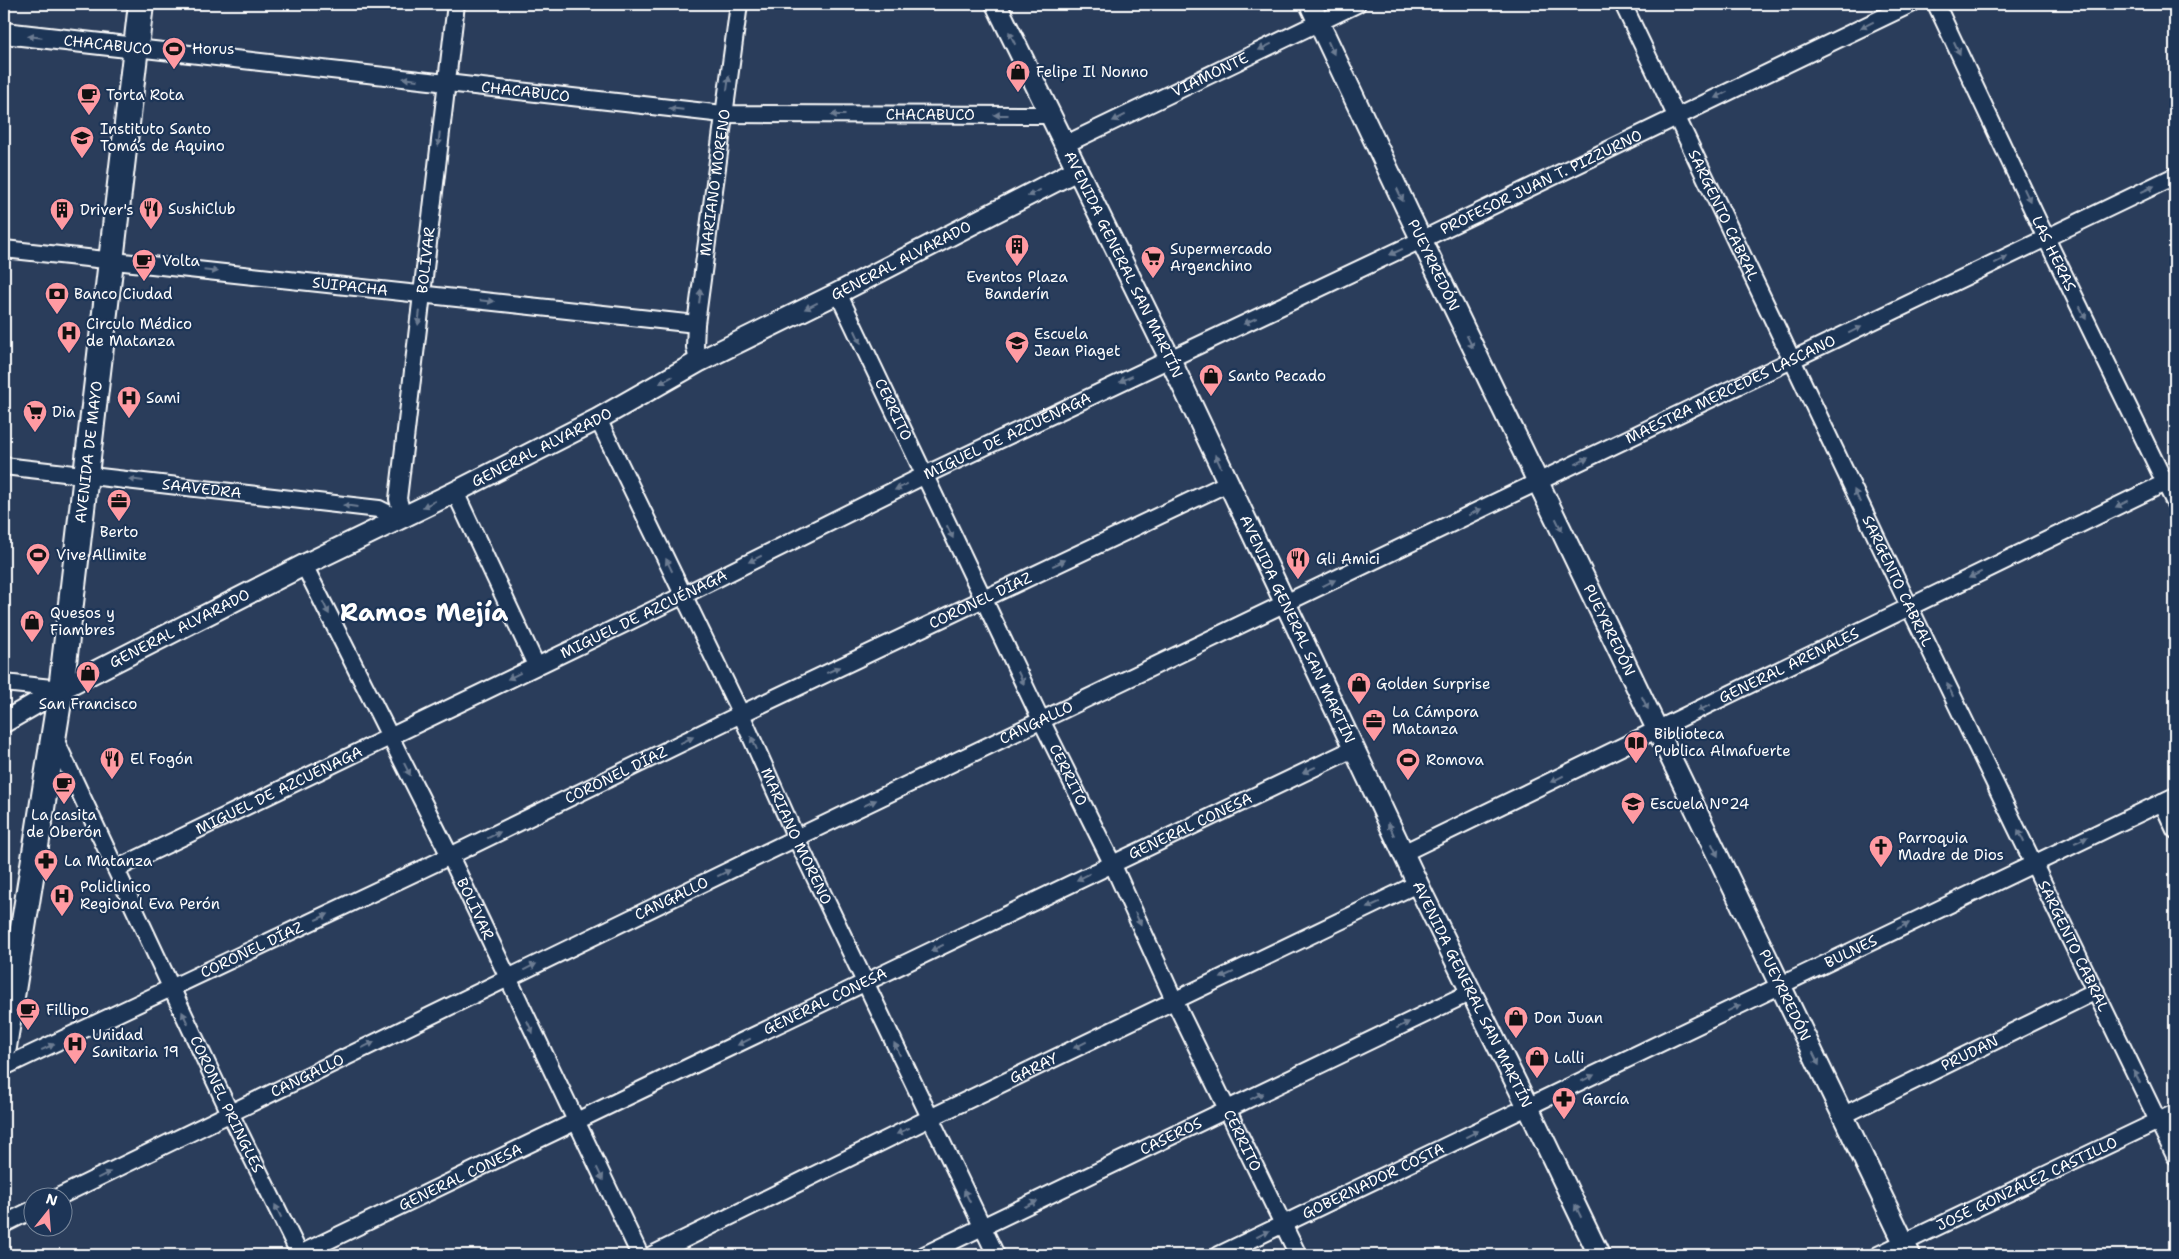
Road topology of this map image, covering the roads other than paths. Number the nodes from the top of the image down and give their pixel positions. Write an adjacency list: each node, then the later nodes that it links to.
1 (141, 4): 12 (main road, AVENIDA DE MAYO)
2 (456, 4): 13 (street, BOLÍVAR)
3 (740, 4): 14 (street, MARIANO MORENO, one-way to 3)
4 (996, 4): 15 (street, AVENIDA GENERAL SAN MARTÍN, one-way to 4)
5 (1310, 4): 10 (street, PUEYRREDÓN)
6 (1357, 4): 10 (street, VIAMONTE)
7 (1623, 4): 16 (street, SARGENTO CABRAL)
8 (1911, 4): 16 (street, PROFESOR JUAN T. PIZZURNO, one-way to 16)
9 (1936, 4): 20 (street, LAS HERAS, one-way to 20)
10 (1319, 22): 17 (street, VIAMONTE, one-way to 17); 21 (street, PUEYRREDÓN, one-way to 21)
11 (4, 33): 12 (street, CHACABUCO, one-way to 11)
12 (136, 48): 13 (street, CHACABUCO, one-way to 12); 23 (main road, AVENIDA DE MAYO)
13 (445, 84): 14 (street, CHACABUCO, one-way to 13); 25 (street, BOLÍVAR, one-way to 25)
14 (723, 114): 15 (street, CHACABUCO, one-way to 14); 26 (street, MARIANO MORENO, one-way to 14)
15 (1050, 115): 17 (street, AVENIDA GENERAL SAN MARTÍN)
16 (1677, 117): 21 (street, PROFESOR JUAN T. PIZZURNO); 28 (street, SARGENTO CABRAL)
17 (1064, 145): 18 (street, AVENIDA GENERAL SAN MARTÍN)
18 (1077, 170): 24 (street, GENERAL ALVARADO, one-way to 24); 27 (street, AVENIDA GENERAL SAN MARTÍN)
19 (2175, 176): 20 (street, MAESTRA MERCEDES LASCANO, one-way to 19)
20 (2046, 238): 28 (street, MAESTRA MERCEDES LASCANO, one-way to 20); 34 (street, LAS HERAS, one-way to 34)
21 (1421, 240): 27 (street, PROFESOR JUAN T. PIZZURNO, one-way to 27); 35 (street, PUEYRREDÓN, one-way to 35)
22 (4, 249): 23 (street, SUIPACHA)
23 (110, 261): 25 (street, SUIPACHA, one-way to 25); 32 (main road, AVENIDA DE MAYO)
24 (838, 293): 29 (street, GENERAL ALVARADO, one-way to 29); 33 (street, CERRITO, one-way to 33)
25 (422, 294): 26 (street, SUIPACHA, one-way to 26); 39 (street, BOLÍVAR, one-way to 39)
26 (696, 324): 29 (street, MARIANO MORENO)
27 (1170, 359): 33 (street, MIGUEL DE AZCUÉNAGA, one-way to 33); 36 (street, AVENIDA GENERAL SAN MARTÍN, one-way to 27)
28 (1794, 360): 35 (street, MAESTRA MERCEDES LASCANO, one-way to 28); 44 (street, SARGENTO CABRAL, one-way to 28)
29 (698, 362): 30 (street, GENERAL ALVARADO, one-way to 30)
30 (598, 419): 37 (street, GENERAL ALVARADO); 41 (street, MARIANO MORENO, one-way to 30)
31 (4, 466): 32 (street, SAAVEDRA)
32 (87, 474): 39 (street, SAAVEDRA, one-way to 32); 47 (main road, AVENIDA DE MAYO)
33 (923, 476): 41 (street, MIGUEL DE AZCUÉNAGA, one-way to 41); 42 (street, CERRITO, one-way to 42)
34 (2170, 481): 38 (street, LAS HERAS); 44 (street, GENERAL ARENALES, one-way to 44)
35 (1538, 482): 43 (street, MAESTRA MERCEDES LASCANO, one-way to 35); 51 (street, PUEYRREDÓN, one-way to 51)
36 (1228, 483): 42 (street, CORONEL DÍAZ, one-way to 36); 43 (street, AVENIDA GENERAL SAN MARTÍN)
37 (455, 492): 39 (street, GENERAL ALVARADO, one-way to 39); 45 (street)
38 (2175, 503)
39 (396, 520): 40 (street, GENERAL ALVARADO)
40 (304, 564): 47 (street, GENERAL ALVARADO); 53 (street, BOLÍVAR, one-way to 53)
41 (684, 595): 45 (street, MIGUEL DE AZCUÉNAGA); 48 (street, MARIANO MORENO)
42 (983, 599): 48 (street, CORONEL DÍAZ, one-way to 42); 50 (street, CERRITO, one-way to 50)
43 (1285, 604): 50 (street, CANGALLO); 54 (street, AVENIDA GENERAL SAN MARTÍN)
44 (1910, 606): 51 (street, GENERAL ARENALES, one-way to 51); 60 (street, SARGENTO CABRAL, one-way to 44)
45 (536, 665): 53 (street, MIGUEL DE AZCUÉNAGA, one-way to 53)
46 (4, 683): 47 (street)
47 (61, 689): 49 (street, GENERAL ALVARADO); 52 (main road, AVENIDA DE MAYO)
48 (741, 714): 57 (street, MARIANO MORENO, one-way to 48); 59 (street, CORONEL DÍAZ, one-way to 48)
49 (4, 722)
50 (1042, 722): 57 (street, CANGALLO, one-way to 50); 61 (street, CERRITO)
51 (1658, 731): 58 (street, GENERAL ARENALES, one-way to 58); 67 (street, PUEYRREDÓN, one-way to 67)
52 (53, 735): 62 (street, CORONEL PRINGLES); 64 (main road, AVENIDA DE MAYO)
53 (390, 736): 59 (street, BOLÍVAR, one-way to 59); 62 (street, MIGUEL DE AZCUÉNAGA)
54 (1353, 749): 58 (street, AVENIDA GENERAL SAN MARTÍN, one-way to 54); 61 (street, GENERAL CONESA, one-way to 61)
55 (2169, 799): 56 (street); 60 (street, BULNES, one-way to 55)
56 (2175, 830)
57 (796, 838): 65 (street, CANGALLO, one-way to 57); 66 (street, MARIANO MORENO)
58 (1403, 853): 63 (street, AVENIDA GENERAL SAN MARTÍN)
59 (450, 856): 65 (street, BOLÍVAR); 68 (street, CORONEL DÍAZ, one-way to 59)
60 (2034, 862): 67 (street, BULNES, one-way to 60); 69 (street, SARGENTO CABRAL)
61 (1112, 863): 66 (street, GENERAL CONESA, one-way to 66); 71 (street, CERRITO, one-way to 71)
62 (116, 869): 68 (street, CORONEL PRINGLES)
63 (1418, 884): 70 (street, AVENIDA GENERAL SAN MARTÍN); 71 (street, GARAY, one-way to 71)
64 (10, 971): 72 (main road, AVENIDA DE MAYO)
65 (507, 978): 76 (street, CANGALLO, one-way to 65); 81 (street, BOLÍVAR, one-way to 81)
66 (866, 983): 79 (street, MARIANO MORENO, one-way to 66); 81 (street, GENERAL CONESA, one-way to 81)
67 (1780, 986): 74 (street, BULNES, one-way to 67); 78 (street, PUEYRREDÓN, one-way to 78)
68 (172, 988): 73 (street, CORONEL DÍAZ, one-way to 68); 76 (street, CORONEL PRINGLES, one-way to 68)
69 (2096, 990): 78 (street, PRUDAN); 80 (street, SARGENTO CABRAL, one-way to 69)
70 (1471, 992): 74 (street, AVENIDA GENERAL SAN MARTÍN); 75 (street, CASEROS, one-way to 70)
71 (1174, 1000): 75 (street, CERRITO); 79 (street, GARAY, one-way to 79)
72 (4, 1047)
73 (4, 1067)
74 (1528, 1107): 86 (street, GOBERNADOR COSTA, one-way to 74); 96 (street, AVENIDA GENERAL SAN MARTÍN, one-way to 74)
75 (1228, 1110): 86 (street, CERRITO); 87 (street, CASEROS, one-way to 75)
76 (230, 1113): 83 (street, CANGALLO, one-way to 76); 89 (street, CORONEL PRINGLES, one-way to 76)
77 (2175, 1113): 80 (street, JOSÉ GONZÁLEZ CASTILLO)
78 (1844, 1115): 88 (street, PUEYRREDÓN)
79 (930, 1118): 87 (street, MARIANO MORENO, one-way to 79); 91 (street, GARAY, one-way to 91)
80 (2158, 1121): 82 (street, SARGENTO CABRAL); 88 (street, JOSÉ GONZÁLEZ CASTILLO)
81 (576, 1123): 89 (street, GENERAL CONESA); 90 (street, BOLÍVAR, one-way to 90)
82 (2175, 1156)
83 (72, 1190)
84 (22, 1215): 85 (street)
85 (4, 1224)
86 (1283, 1224): 94 (street, GOBERNADOR COSTA, one-way to 86); 95 (street, CERRITO)
87 (982, 1227): 92 (street, CASEROS); 93 (street, MARIANO MORENO)
88 (1907, 1249): 97 (street, JOSÉ GONZÁLEZ CASTILLO)
89 (299, 1255)
90 (640, 1255)
91 (652, 1255)
92 (924, 1255)
93 (996, 1255)
94 (1219, 1255)
95 (1298, 1255)
96 (1599, 1255)
97 (1878, 1255)

